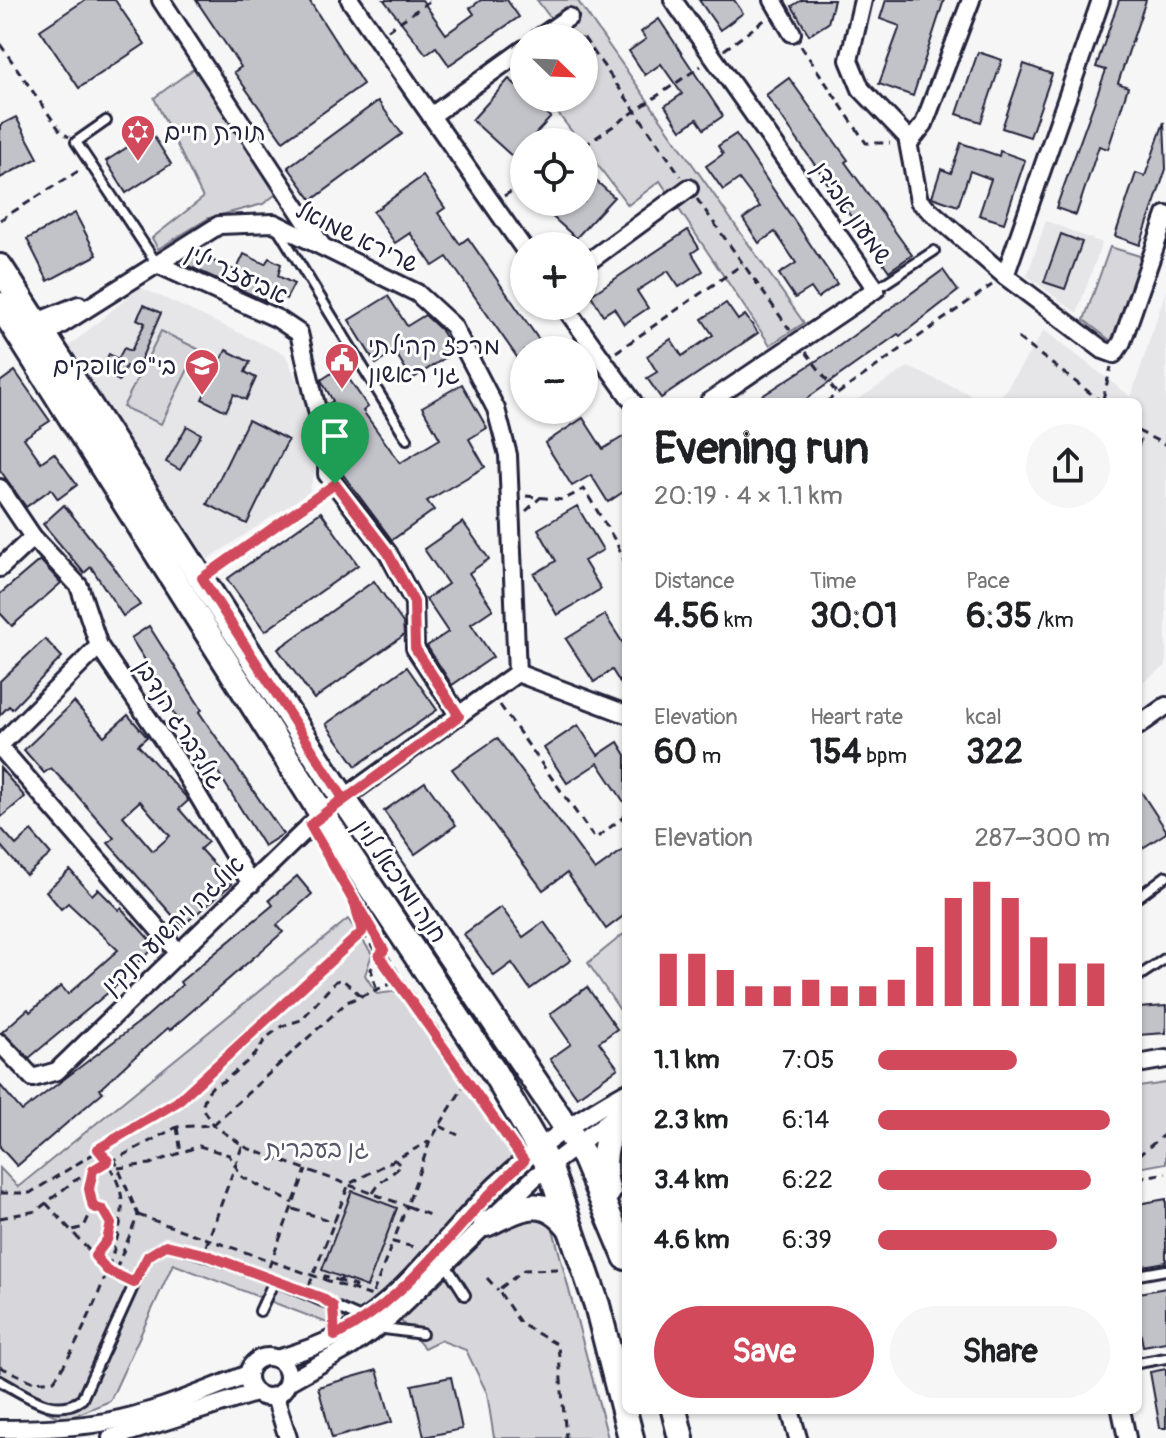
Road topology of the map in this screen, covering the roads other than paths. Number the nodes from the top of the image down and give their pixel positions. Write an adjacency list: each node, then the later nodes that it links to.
1 (161, 0): 19 (street)
2 (350, 0): 12 (street)
3 (673, 0): 25 (street, שמעון אבידן)
4 (863, 0): 14 (street)
5 (971, 0): 14 (street)
6 (1101, 0): 24 (street)
7 (776, 5): 10 (street)
8 (569, 17): 9 (street)
9 (559, 24)
10 (792, 33)
11 (510, 59): 12 (street)
12 (431, 116): 18 (street)
13 (106, 121): 22 (lane)
14 (909, 143): 24 (street)
15 (689, 188): 21 (street)
16 (1166, 215): 24 (street)
17 (274, 223): 19 (street, שרירא שמואל); 22 (street, שרירא שמואל); 31 (lane, אביעזר ילין)
18 (512, 232)
19 (323, 247): 36 (street, שרירא שמואל)
20 (934, 251): 25 (lane)
21 (598, 255)
22 (157, 264): 28 (street, שרירא שמואל); 39 (street, אביעזר ילין)
23 (0, 267): 28 (main road, חנה ומיכאל לוין)
24 (1005, 276)
25 (876, 289): 30 (street, שמעון אבידן)
26 (0, 305): 28 (main road, חנה ומיכאל לוין)
27 (574, 320): 29 (street)
28 (35, 333): 42 (main road, חנה ומיכאל לוין); 43 (main road, חנה ומיכאל לוין)
29 (630, 398)
30 (715, 398)
31 (407, 439)
32 (0, 488): 33 (street)
33 (33, 537): 34 (street); 35 (street, גולדברג הנדבן)
34 (0, 568)
35 (99, 646): 41 (street); 45 (street, גולדברג הנדבן)
36 (517, 673): 38 (street); 39 (street, אולגה ויהשוע חנקין)
37 (1166, 706): 40 (street)
38 (622, 712)
39 (459, 716): 42 (street, אולגה ויהשוע חנקין)
40 (1142, 723)
41 (0, 746): 47 (street)
42 (343, 798): 43 (street, אולגה ויהשוע חנקין); 55 (main road, חנה ומיכאל לוין)
43 (322, 814): 45 (street, אולגה ויהשוע חנקין); 56 (main road, חנה ומיכאל לוין)
44 (1166, 876): 46 (lane)
45 (251, 884): 47 (street, אולגה ויהשוע חנקין)
46 (1142, 894)
47 (178, 952): 50 (street, אולגה ויהשוע חנקין)
48 (1166, 958): 49 (lane)
49 (1142, 974)
50 (0, 1043)
51 (1166, 1059): 52 (street)
52 (1142, 1063)
53 (622, 1095): 55 (street)
54 (622, 1111): 55 (street); 59 (main road)
55 (573, 1137): 56 (street); 60 (main road, חנה ומיכאל לוין)
56 (537, 1159): 57 (street); 58 (main road, חנה ומיכאל לוין); 68 (street)
57 (486, 1224): 58 (main road); 61 (street)
58 (574, 1234): 79 (main road, חנה ומיכאל לוין)
59 (622, 1242)
60 (622, 1247)
61 (446, 1265): 65 (lane); 68 (street)
62 (1166, 1270): 63 (lane)
63 (1142, 1274)
64 (269, 1279): 66 (lane); 67 (lane); 75 (lane)
65 (465, 1295)
66 (333, 1306): 68 (lane); 70 (lane)
67 (260, 1311)
68 (370, 1324): 69 (lane); 70 (street); 76 (street)
69 (422, 1334)
70 (335, 1336): 72 (street)
71 (1166, 1358): 73 (lane)
72 (277, 1359): 74 (street); 76 (street)
73 (1142, 1362)
74 (248, 1374): 77 (street); 84 (street)
75 (0, 1381)
76 (288, 1382): 78 (street)
77 (255, 1393): 78 (street); 85 (street)
78 (275, 1397): 86 (street)
79 (622, 1403)
80 (625, 1414): 87 (main road, חנה ומיכאל לוין)
81 (675, 1414): 88 (main road)
82 (791, 1414): 89 (street)
83 (1122, 1414): 90 (street)
84 (0, 1429)
85 (111, 1438)
86 (288, 1438)
87 (631, 1438)
88 (681, 1438)
89 (798, 1438)
90 (1127, 1438)

